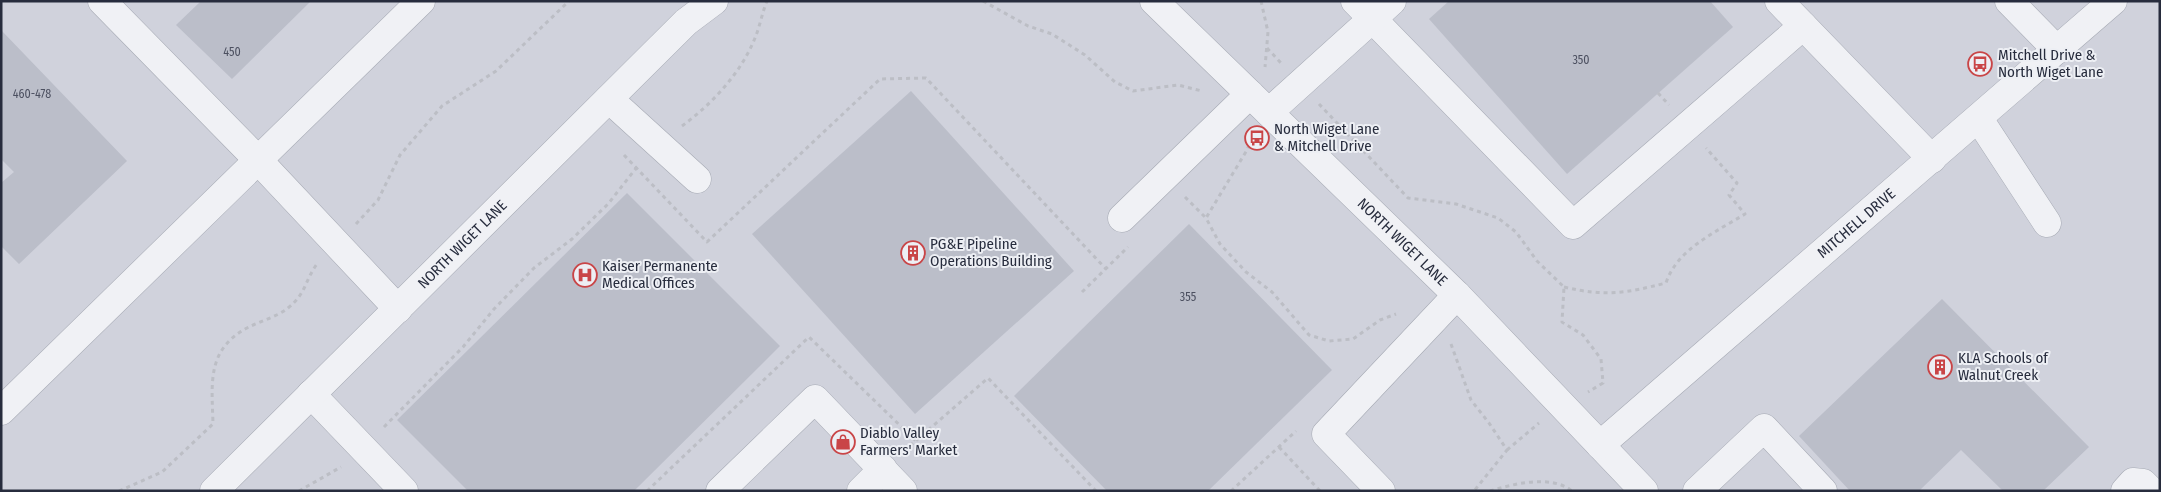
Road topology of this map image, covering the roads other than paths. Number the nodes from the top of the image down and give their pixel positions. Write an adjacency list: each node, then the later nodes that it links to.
1 (102, 1): 14 (street)
2 (421, 1): 14 (street)
3 (714, 1): 11 (street, NORTH WIGET LANE)
4 (1154, 1): 12 (street, NORTH WIGET LANE)
5 (1780, 1): 9 (street)
6 (2009, 1): 10 (street)
7 (2113, 1): 10 (street, MITCHELL DRIVE)
8 (1373, 7): 9 (street); 12 (street)
9 (1803, 26): 15 (street)
10 (2057, 50): 13 (street, MITCHELL DRIVE)
11 (609, 99): 16 (street); 20 (street, NORTH WIGET LANE)
12 (1260, 104): 17 (street); 19 (street, NORTH WIGET LANE)
13 (1979, 118): 15 (street, MITCHELL DRIVE); 18 (street)
14 (257, 159): 20 (street); 22 (street)
15 (1932, 159): 23 (street, MITCHELL DRIVE)
16 (697, 178)
17 (1122, 218)
18 (2047, 223)
19 (1457, 295): 23 (street, NORTH WIGET LANE); 30 (street)
20 (398, 309): 21 (street, NORTH WIGET LANE)
21 (312, 394): 25 (street, NORTH WIGET LANE); 26 (street)
22 (1, 411)
23 (1600, 445): 31 (street, NORTH WIGET LANE)
24 (883, 469): 27 (street); 28 (street); 29 (street)
25 (214, 491)
26 (404, 491)
27 (720, 491)
28 (861, 491)
29 (904, 491)
30 (1381, 491)
31 (1644, 491)
32 (1697, 491): 33 (street)
33 (1823, 491)
34 (2125, 491): 35 (street)
35 (2151, 491)

